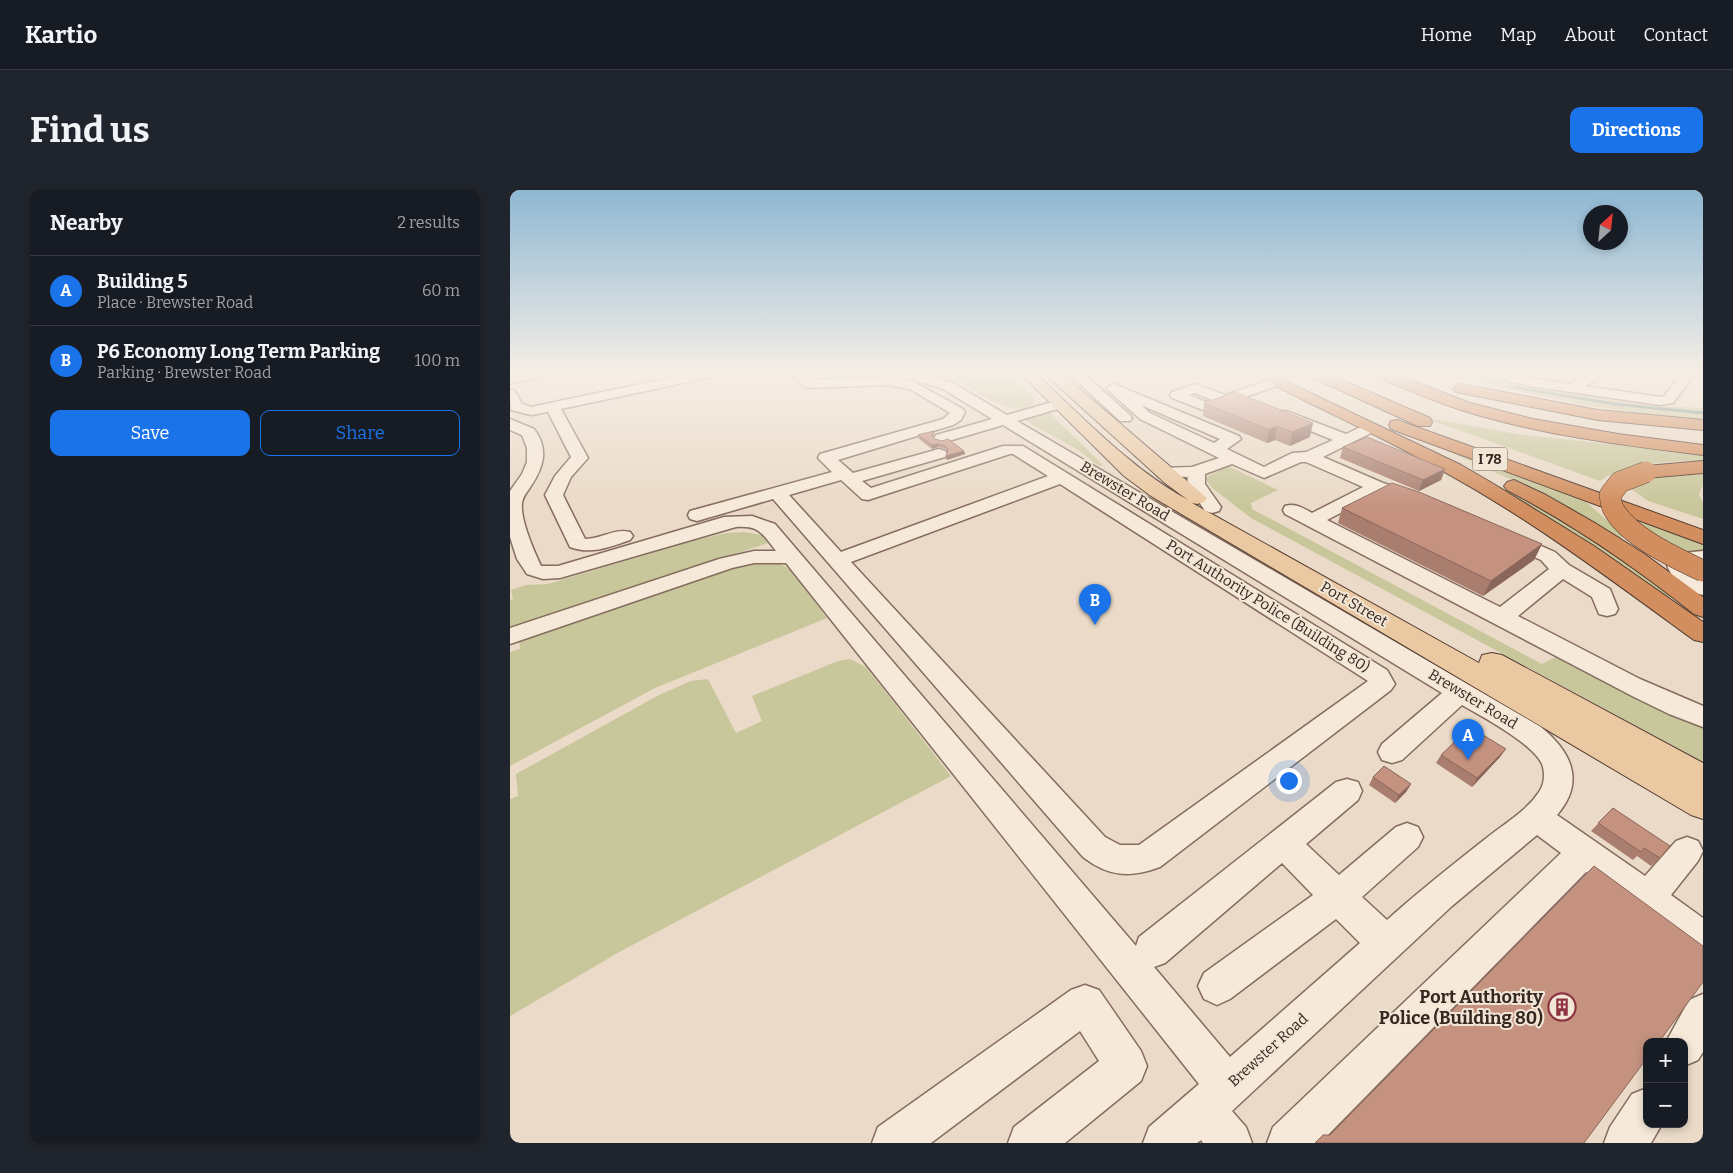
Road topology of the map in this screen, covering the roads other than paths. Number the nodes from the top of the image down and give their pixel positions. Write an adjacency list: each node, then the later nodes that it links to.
1 (518, 417): 48 (street)
2 (543, 417): 21 (street)
3 (559, 417): 21 (street)
4 (955, 417): 37 (street)
5 (1002, 417): 22 (street, Brewster Road)
6 (1022, 417): 22 (street)
7 (1073, 417): 25 (main road, Port Street)
8 (1088, 417): 27 (main road)
9 (1103, 417): 27 (main road, Port Street)
10 (1125, 417): 32 (street)
11 (1147, 417): 32 (street)
12 (1182, 417): 32 (street)
13 (1291, 417): 28 (street)
14 (1349, 417): 24 (highway)
15 (1360, 417): 53 (highway)
16 (1377, 417): 47 (highway, I 78)
17 (1416, 417): 45 (highway, I 78)
18 (1505, 417): 31 (highway)
19 (1555, 417): 26 (highway)
20 (1624, 417): 23 (highway)
21 (561, 422): 40 (street)
22 (1010, 422): 30 (street); 37 (street); 58 (street, Brewster Road)
23 (1703, 425)
24 (1370, 428): 28 (street); 56 (highway)
25 (1091, 434): 34 (main road); 63 (main road, Port Street)
26 (1703, 435)
27 (1126, 438): 34 (main road, Port Street)
28 (1347, 440): 33 (street)
29 (925, 443): 37 (street)
30 (957, 448)
31 (1703, 450)
32 (1215, 457): 33 (street); 36 (street)
33 (1309, 457): 39 (street)
34 (1155, 464): 36 (street); 42 (main road, Port Street)
35 (1703, 466): 52 (highway, bridge)
36 (1197, 472): 42 (street)
37 (844, 475): 38 (street, Port Authority Police (Building 80)); 40 (street)
38 (1061, 477): 50 (street); 50 (street, Port Authority Police (Building 80))
39 (1377, 487): 41 (street); 44 (street)
40 (778, 494): 50 (street, Port Authority Police (Building 80))
41 (1434, 506)
42 (1212, 507): 61 (main road, Port Street)
43 (1292, 510): 44 (street)
44 (1312, 520): 55 (street)
45 (1703, 527)
46 (1488, 529): 51 (street)
47 (1703, 537)
48 (792, 556): 57 (street); 77 (street)
49 (1703, 557): 53 (street)
50 (838, 560)
51 (1562, 569): 54 (street); 55 (street)
52 (1703, 571)
53 (1701, 602)
54 (1607, 609)
55 (1502, 616): 59 (street)
56 (1703, 634)
57 (510, 636)
58 (1461, 691): 60 (street); 64 (street, Brewster Road)
59 (1703, 716)
60 (1392, 752)
61 (1703, 778)
62 (1347, 791): 66 (street)
63 (1703, 805)
64 (1536, 817): 68 (street); 72 (street, Brewster Road)
65 (1407, 837): 69 (street)
66 (1283, 843): 69 (street); 73 (street)
67 (1686, 851): 70 (street)
68 (1584, 852): 70 (street); 83 (street)
69 (1338, 897): 72 (street); 74 (street)
70 (1648, 898): 71 (street)
71 (1703, 939)
72 (1386, 944): 77 (street, Brewster Road)
73 (1152, 950)
74 (1217, 986)
75 (1703, 1014): 76 (street)
76 (1688, 1039)
77 (1216, 1097): 81 (street, Brewster Road); 82 (street)
78 (1643, 1115): 84 (street)
79 (1049, 1137): 80 (street)
80 (894, 1143)
81 (1165, 1143)
82 (1230, 1143)
83 (1289, 1143)
84 (1626, 1143)

